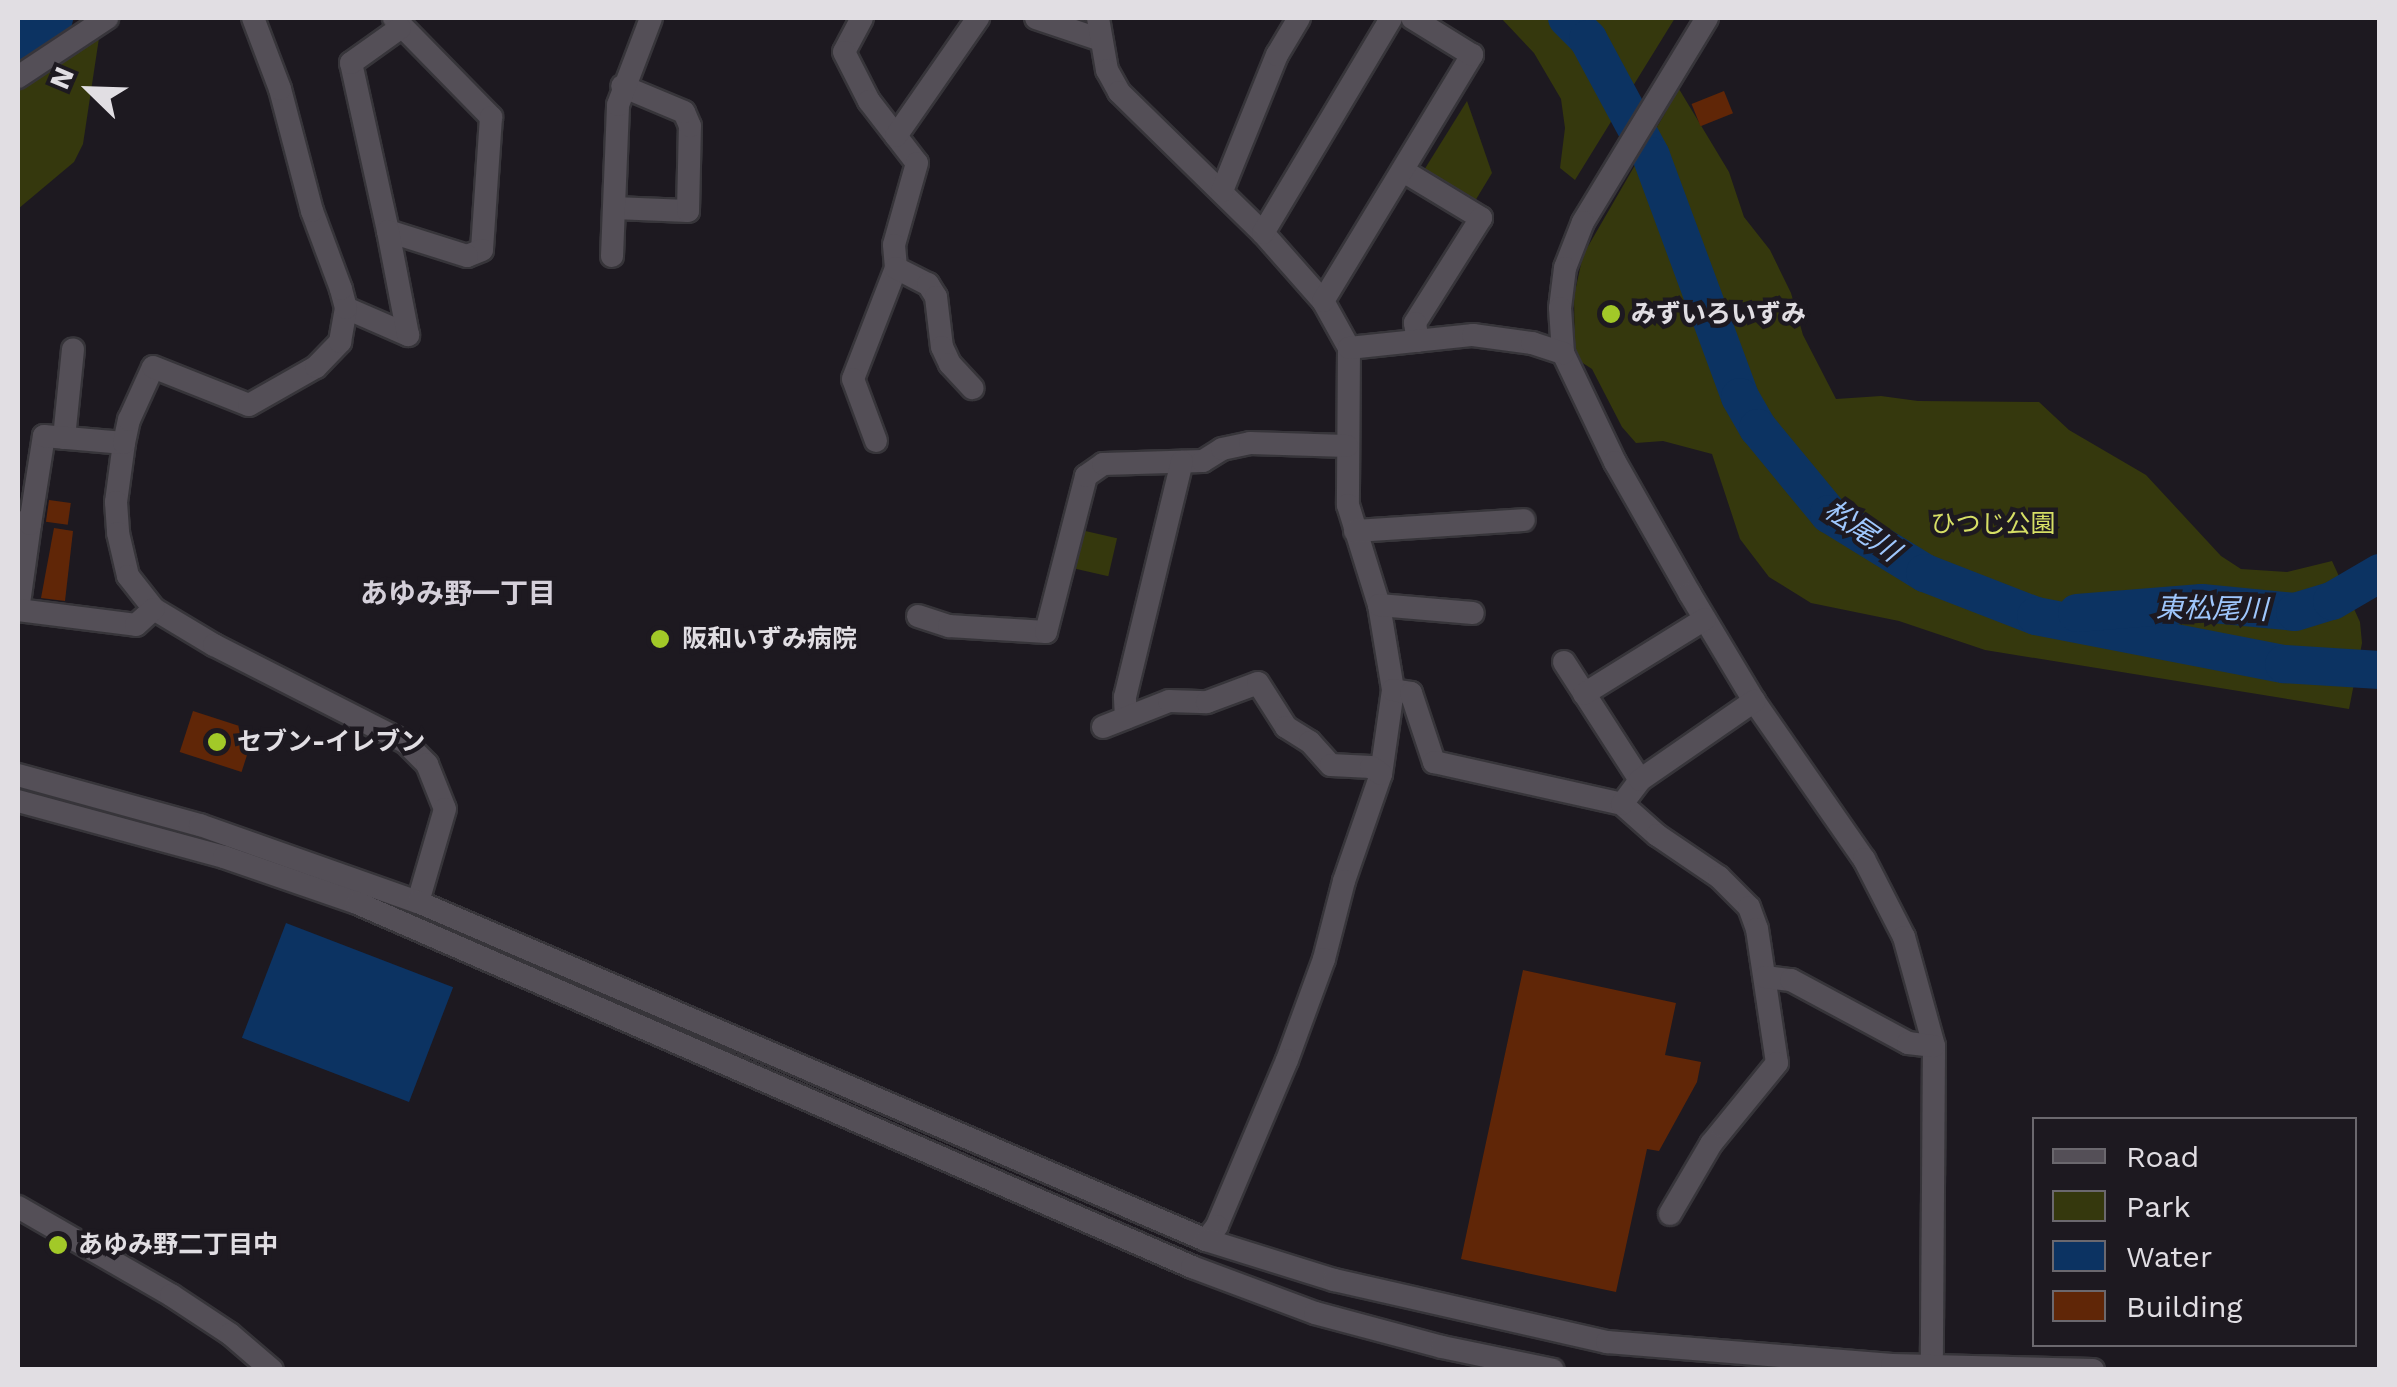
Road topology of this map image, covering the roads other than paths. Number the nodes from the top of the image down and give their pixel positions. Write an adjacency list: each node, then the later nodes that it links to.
1 (106, 18): 13 (street)
2 (253, 18): 24 (street)
3 (651, 18): 14 (street)
4 (862, 18): 15 (street)
5 (978, 18): 15 (street)
6 (1036, 18): 12 (street)
7 (1300, 18): 17 (street)
8 (1391, 18): 20 (street)
9 (1412, 18): 16 (street)
10 (1707, 18): 28 (street)
11 (397, 23): 19 (street); 19 (street)
12 (1099, 29): 17 (street)
13 (18, 77)
14 (622, 86): 18 (street); 18 (street)
15 (896, 136): 22 (street)
16 (1404, 172): 23 (street); 25 (street)
17 (1222, 191): 20 (street)
18 (614, 208): 21 (street)
19 (388, 231): 24 (street)
20 (1262, 233): 23 (street)
21 (612, 256)
22 (896, 268): 29 (street); 31 (street)
23 (1323, 302): 26 (street)
24 (346, 308): 32 (street)
25 (1418, 340): 26 (street); 28 (street)
26 (1348, 348): 33 (street)
27 (73, 349): 30 (street)
28 (1564, 354): 43 (street)
29 (972, 388)
30 (64, 438): 32 (street); 35 (street)
31 (876, 441)
32 (124, 444): 39 (street)
33 (1346, 446): 34 (street); 37 (street)
34 (1182, 462): 42 (street); 48 (street)
35 (24, 523): 40 (street)
36 (1513, 527): 37 (street)
37 (1355, 532): 38 (street)
38 (1379, 605): 41 (street); 45 (street)
39 (154, 609): 40 (street); 55 (street)
40 (18, 611)
41 (1473, 613)
42 (918, 616)
43 (1704, 620): 46 (street); 47 (street)
44 (1564, 662): 46 (street)
45 (1394, 690): 50 (street); 54 (street)
46 (1584, 694): 52 (street)
47 (1754, 701): 52 (street); 57 (street)
48 (1126, 718): 49 (street); 50 (street)
49 (1103, 727)
50 (1381, 774): 60 (street)
51 (18, 775): 55 (street)
52 (1640, 780): 54 (street)
53 (18, 801): 63 (street)
54 (1622, 804): 56 (street)
55 (418, 902): 60 (street)
56 (1764, 977): 57 (street); 59 (street)
57 (1934, 1046): 61 (street)
58 (18, 1207): 62 (street)
59 (1670, 1214)
60 (1206, 1240): 61 (street)
61 (1932, 1367): 64 (street)
62 (272, 1370)
63 (1553, 1370)
64 (2093, 1370)

